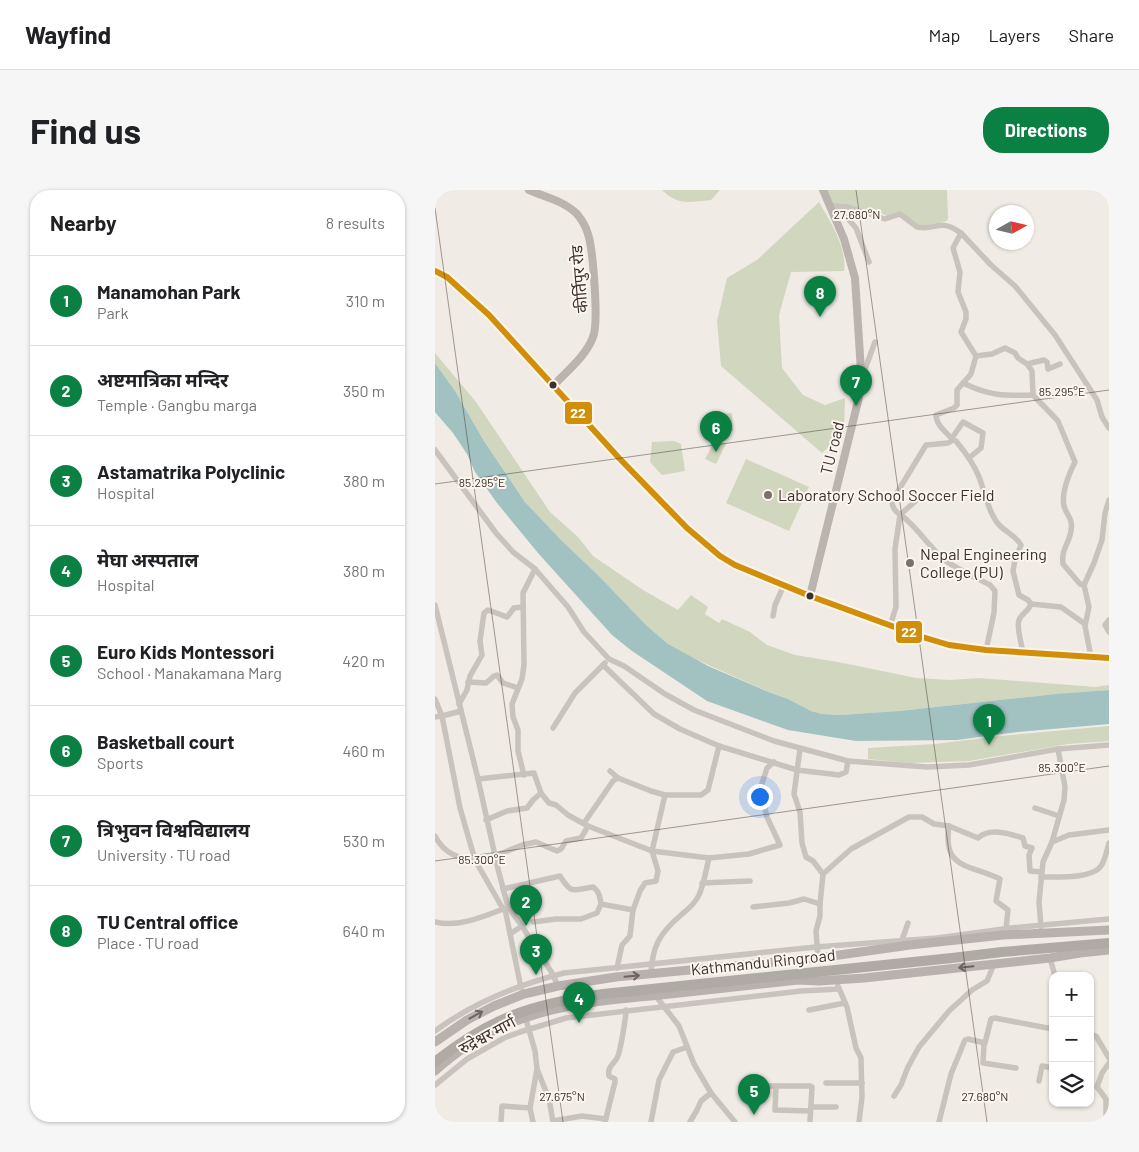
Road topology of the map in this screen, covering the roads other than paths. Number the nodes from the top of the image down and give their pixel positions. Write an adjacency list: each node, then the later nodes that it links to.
1 (529, 190): 13 (main road, कीर्तिपुर रोड)
2 (823, 190): 3 (main road, TU road)
3 (834, 206): 4 (street); 5 (street); 11 (main road, TU road)
4 (961, 232): 8 (street); 15 (street)
5 (869, 262)
6 (435, 270): 13 (main road)
7 (875, 342): 11 (street)
8 (976, 356): 9 (street); 12 (street)
9 (1027, 364): 10 (street); 14 (street)
10 (1060, 364)
11 (861, 379): 25 (main road, TU road)
12 (963, 383): 14 (street); 16 (street)
13 (554, 384): 23 (main road)
14 (1033, 395): 24 (street)
15 (1109, 428)
16 (953, 439): 18 (street); 18 (street); 21 (street)
17 (435, 450): 22 (street)
18 (969, 458): 26 (street)
19 (920, 497): 21 (street)
20 (1109, 500): 24 (street)
21 (900, 515): 32 (street); 34 (street)
22 (535, 569): 28 (street); 38 (street)
23 (784, 585): 25 (main road); 29 (street)
24 (1084, 585): 31 (street)
25 (810, 596): 32 (main road)
26 (1031, 604): 31 (street); 35 (street)
27 (435, 605): 43 (street)
28 (523, 607): 40 (street); 41 (street)
29 (773, 616)
30 (1109, 620): 33 (street)
31 (1085, 624): 36 (street)
32 (890, 626): 34 (main road)
33 (1109, 632)
34 (986, 650): 35 (main road)
35 (1023, 653): 36 (main road)
36 (1091, 658): 37 (main road)
37 (1109, 658)
38 (609, 659): 39 (street); 50 (street)
39 (603, 665): 47 (street); 49 (street)
40 (468, 682): 41 (street); 43 (street)
41 (518, 688): 56 (street)
42 (435, 699): 45 (street)
43 (459, 704): 44 (street)
44 (461, 711): 45 (street); 58 (street)
45 (442, 716): 46 (street); 73 (street)
46 (435, 717)
47 (553, 728)
48 (1109, 745): 51 (street)
49 (719, 746): 53 (street); 60 (street)
50 (800, 749): 52 (street); 54 (street)
51 (1058, 749): 52 (street); 62 (street)
52 (848, 761): 54 (street)
53 (774, 762): 54 (street); 72 (street)
54 (797, 770): 74 (street)
55 (610, 771): 57 (street)
56 (524, 775): 58 (street); 59 (street)
57 (618, 778): 60 (street); 64 (street)
58 (478, 779): 63 (street)
59 (541, 793): 63 (street); 64 (street)
60 (665, 795): 70 (street)
61 (1035, 808): 62 (street)
62 (1059, 816): 68 (street)
63 (486, 820): 71 (street)
64 (586, 825): 70 (street); 71 (street)
65 (949, 826): 74 (street); 75 (street); 89 (street)
66 (1109, 830): 68 (street)
67 (435, 836): 73 (street)
68 (1052, 842): 75 (street)
69 (1109, 843): 75 (street)
70 (653, 851): 72 (street); 83 (street)
71 (495, 856): 78 (street)
72 (709, 858): 77 (street)
73 (475, 860): 82 (street)
74 (823, 874): 80 (street)
75 (1041, 875): 90 (street)
76 (750, 881): 77 (street)
77 (702, 884): 100 (street)
78 (503, 889): 79 (street); 82 (street)
79 (601, 904): 83 (street); 86 (street)
80 (820, 904): 81 (street); 96 (street)
81 (753, 907)
82 (505, 908): 85 (street); 88 (street); 92 (street)
83 (633, 910): 102 (street)
84 (1109, 919): 90 (street)
85 (435, 922)
86 (533, 922)
87 (908, 923): 94 (street)
88 (522, 926): 92 (street); 105 (street)
89 (1006, 929): 90 (street); 94 (street)
90 (1041, 929): 91 (main road); 98 (main road)
91 (1109, 930)
92 (510, 934): 108 (street)
93 (1109, 937): 122 (highway, Kathmandu Ringroad)
94 (902, 940): 96 (street)
95 (1109, 943): 124 (highway, Kathmandu Ringroad)
96 (816, 947): 98 (street); 100 (street)
97 (1109, 950): 99 (main road)
98 (818, 958): 104 (main road)
99 (1050, 958): 101 (main road); 103 (street)
100 (651, 964): 102 (street); 104 (street)
101 (994, 964): 106 (main road, one-way to 106); 137 (street)
102 (617, 968): 105 (street)
103 (1054, 972)
104 (651, 974): 107 (main road, one-way to 104)
105 (554, 976): 107 (street); 108 (street)
106 (838, 984): 109 (main road); 110 (street); 111 (street, रुद्रेश्वर मार्ग)
107 (558, 986): 108 (main road)
108 (522, 990): 117 (street); 119 (main road, one-way to 108)
109 (655, 995): 111 (street); 114 (main road)
110 (845, 1003): 113 (street); 132 (street)
111 (665, 1006): 112 (street, रुद्रेश्वर मार्ग); 121 (street)
112 (626, 1010): 115 (street, रुद्रेश्वर मार्ग); 142 (street)
113 (809, 1010)
114 (525, 1016): 115 (street); 129 (main road)
115 (530, 1028): 128 (street); 133 (street, रुद्रेश्वर मार्ग)
116 (1049, 1028): 120 (street)
117 (436, 1029)
118 (1094, 1035): 123 (street)
119 (435, 1042)
120 (984, 1044): 127 (street); 151 (street)
121 (687, 1047): 136 (street); 146 (street)
122 (435, 1054)
123 (1109, 1058)
124 (435, 1062)
125 (1109, 1064): 143 (street)
126 (1049, 1067): 130 (street)
127 (1016, 1068)
128 (537, 1069): 139 (street); 141 (street)
129 (435, 1071)
130 (1039, 1081)
131 (826, 1083): 132 (street)
132 (862, 1083): 150 (street)
133 (435, 1085)
134 (758, 1086): 135 (street)
135 (776, 1086): 140 (street); 140 (street)
136 (711, 1094): 147 (street); 148 (street)
137 (895, 1096)
138 (835, 1107): 140 (street)
139 (530, 1108): 144 (street); 145 (street)
140 (810, 1109): 149 (street)
141 (553, 1121): 142 (street)
142 (606, 1121)
143 (1109, 1121)
144 (501, 1122)
145 (533, 1122)
146 (651, 1122)
147 (690, 1122)
148 (735, 1122)
149 (810, 1122)
150 (859, 1122)
151 (939, 1122)

